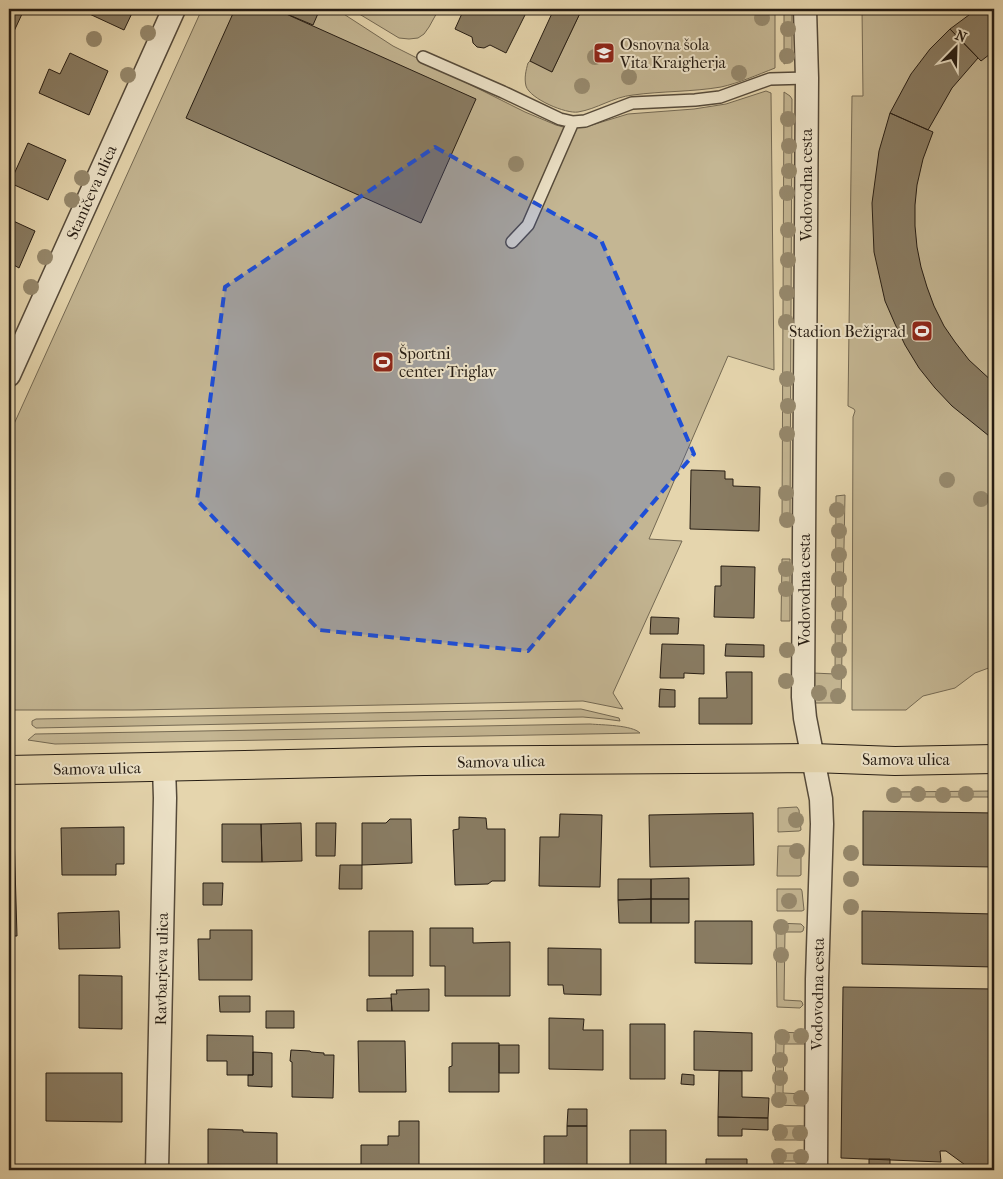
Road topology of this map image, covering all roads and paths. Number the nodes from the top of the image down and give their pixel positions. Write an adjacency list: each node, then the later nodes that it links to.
1 (174, 9): 7 (street, Staničeva ulica)
2 (805, 9): 4 (street, Vodovodna cesta)
3 (423, 57): 5 (lane)
4 (807, 78): 5 (lane); 8 (street, Vodovodna cesta)
5 (574, 122): 6 (lane)
6 (512, 242)
7 (9, 375)
8 (813, 758): 9 (main road, Samova ulica); 10 (main road, Samova ulica); 13 (street, Vodovodna cesta)
9 (994, 759)
10 (164, 767): 11 (main road, Samova ulica); 12 (street, Ravbarjeva ulica)
11 (9, 770)
12 (157, 1170)
13 (816, 1170)

